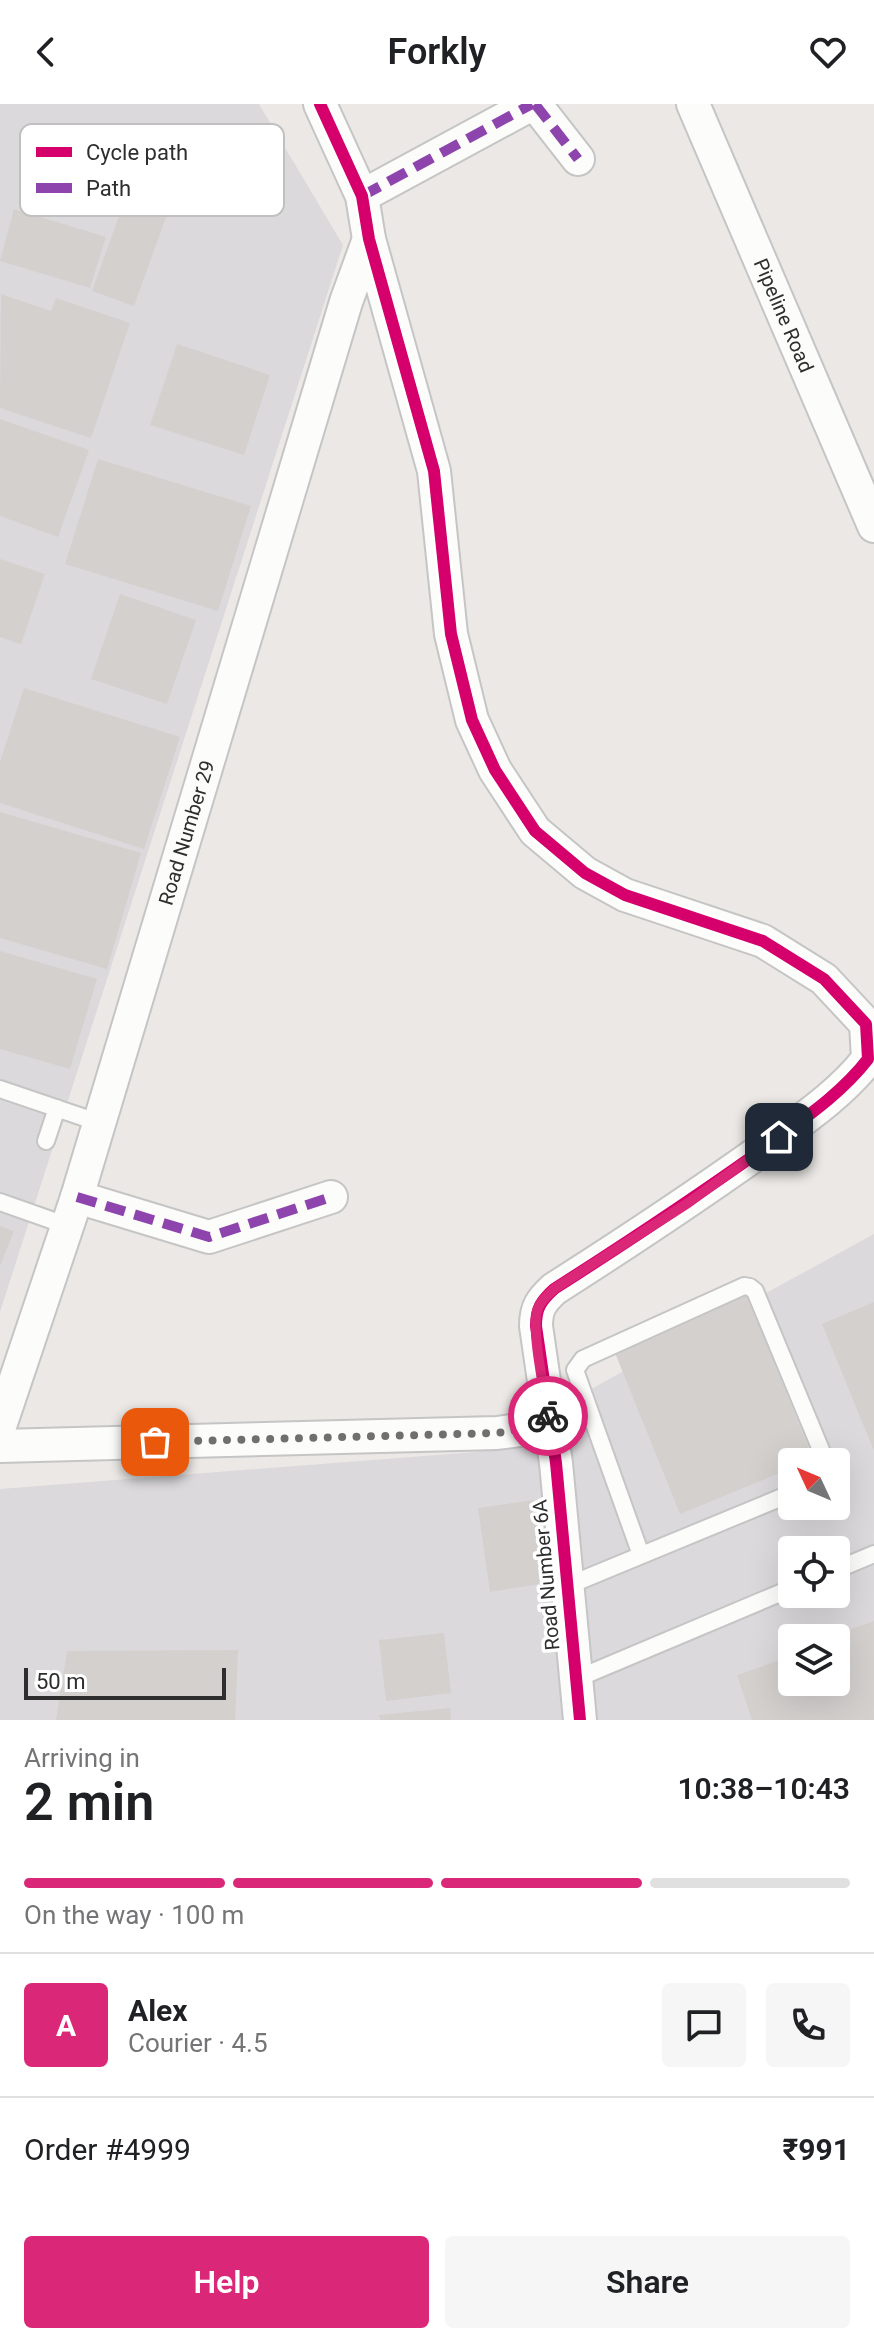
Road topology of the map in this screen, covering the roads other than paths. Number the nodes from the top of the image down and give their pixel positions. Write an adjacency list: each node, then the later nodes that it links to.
1 (320, 104): 5 (street)
2 (534, 104): 4 (street); 5 (street)
3 (693, 104): 7 (street, Pipeline Road)
4 (578, 159)
5 (362, 196): 6 (street)
6 (369, 239): 8 (street); 11 (street, Road Number 29)
7 (874, 526)
8 (871, 1058): 17 (street, Road Number 6A)
9 (0, 1089): 10 (lane)
10 (57, 1108): 11 (lane); 12 (lane)
11 (100, 1123): 15 (street, Road Number 29)
12 (46, 1141)
13 (331, 1197): 15 (street)
14 (0, 1202): 15 (lane)
15 (73, 1212): 16 (street, Road Number 29)
16 (0, 1426)
17 (549, 1426): 18 (street); 24 (street, Road Number 6A)
18 (0, 1446)
19 (820, 1448): 22 (lane)
20 (778, 1499): 22 (lane)
21 (874, 1554): 23 (lane)
22 (641, 1555): 24 (lane)
23 (850, 1564)
24 (567, 1586): 26 (street, Road Number 6A)
25 (778, 1594): 26 (lane)
26 (576, 1679): 27 (street, Road Number 6A)
27 (580, 1720)

